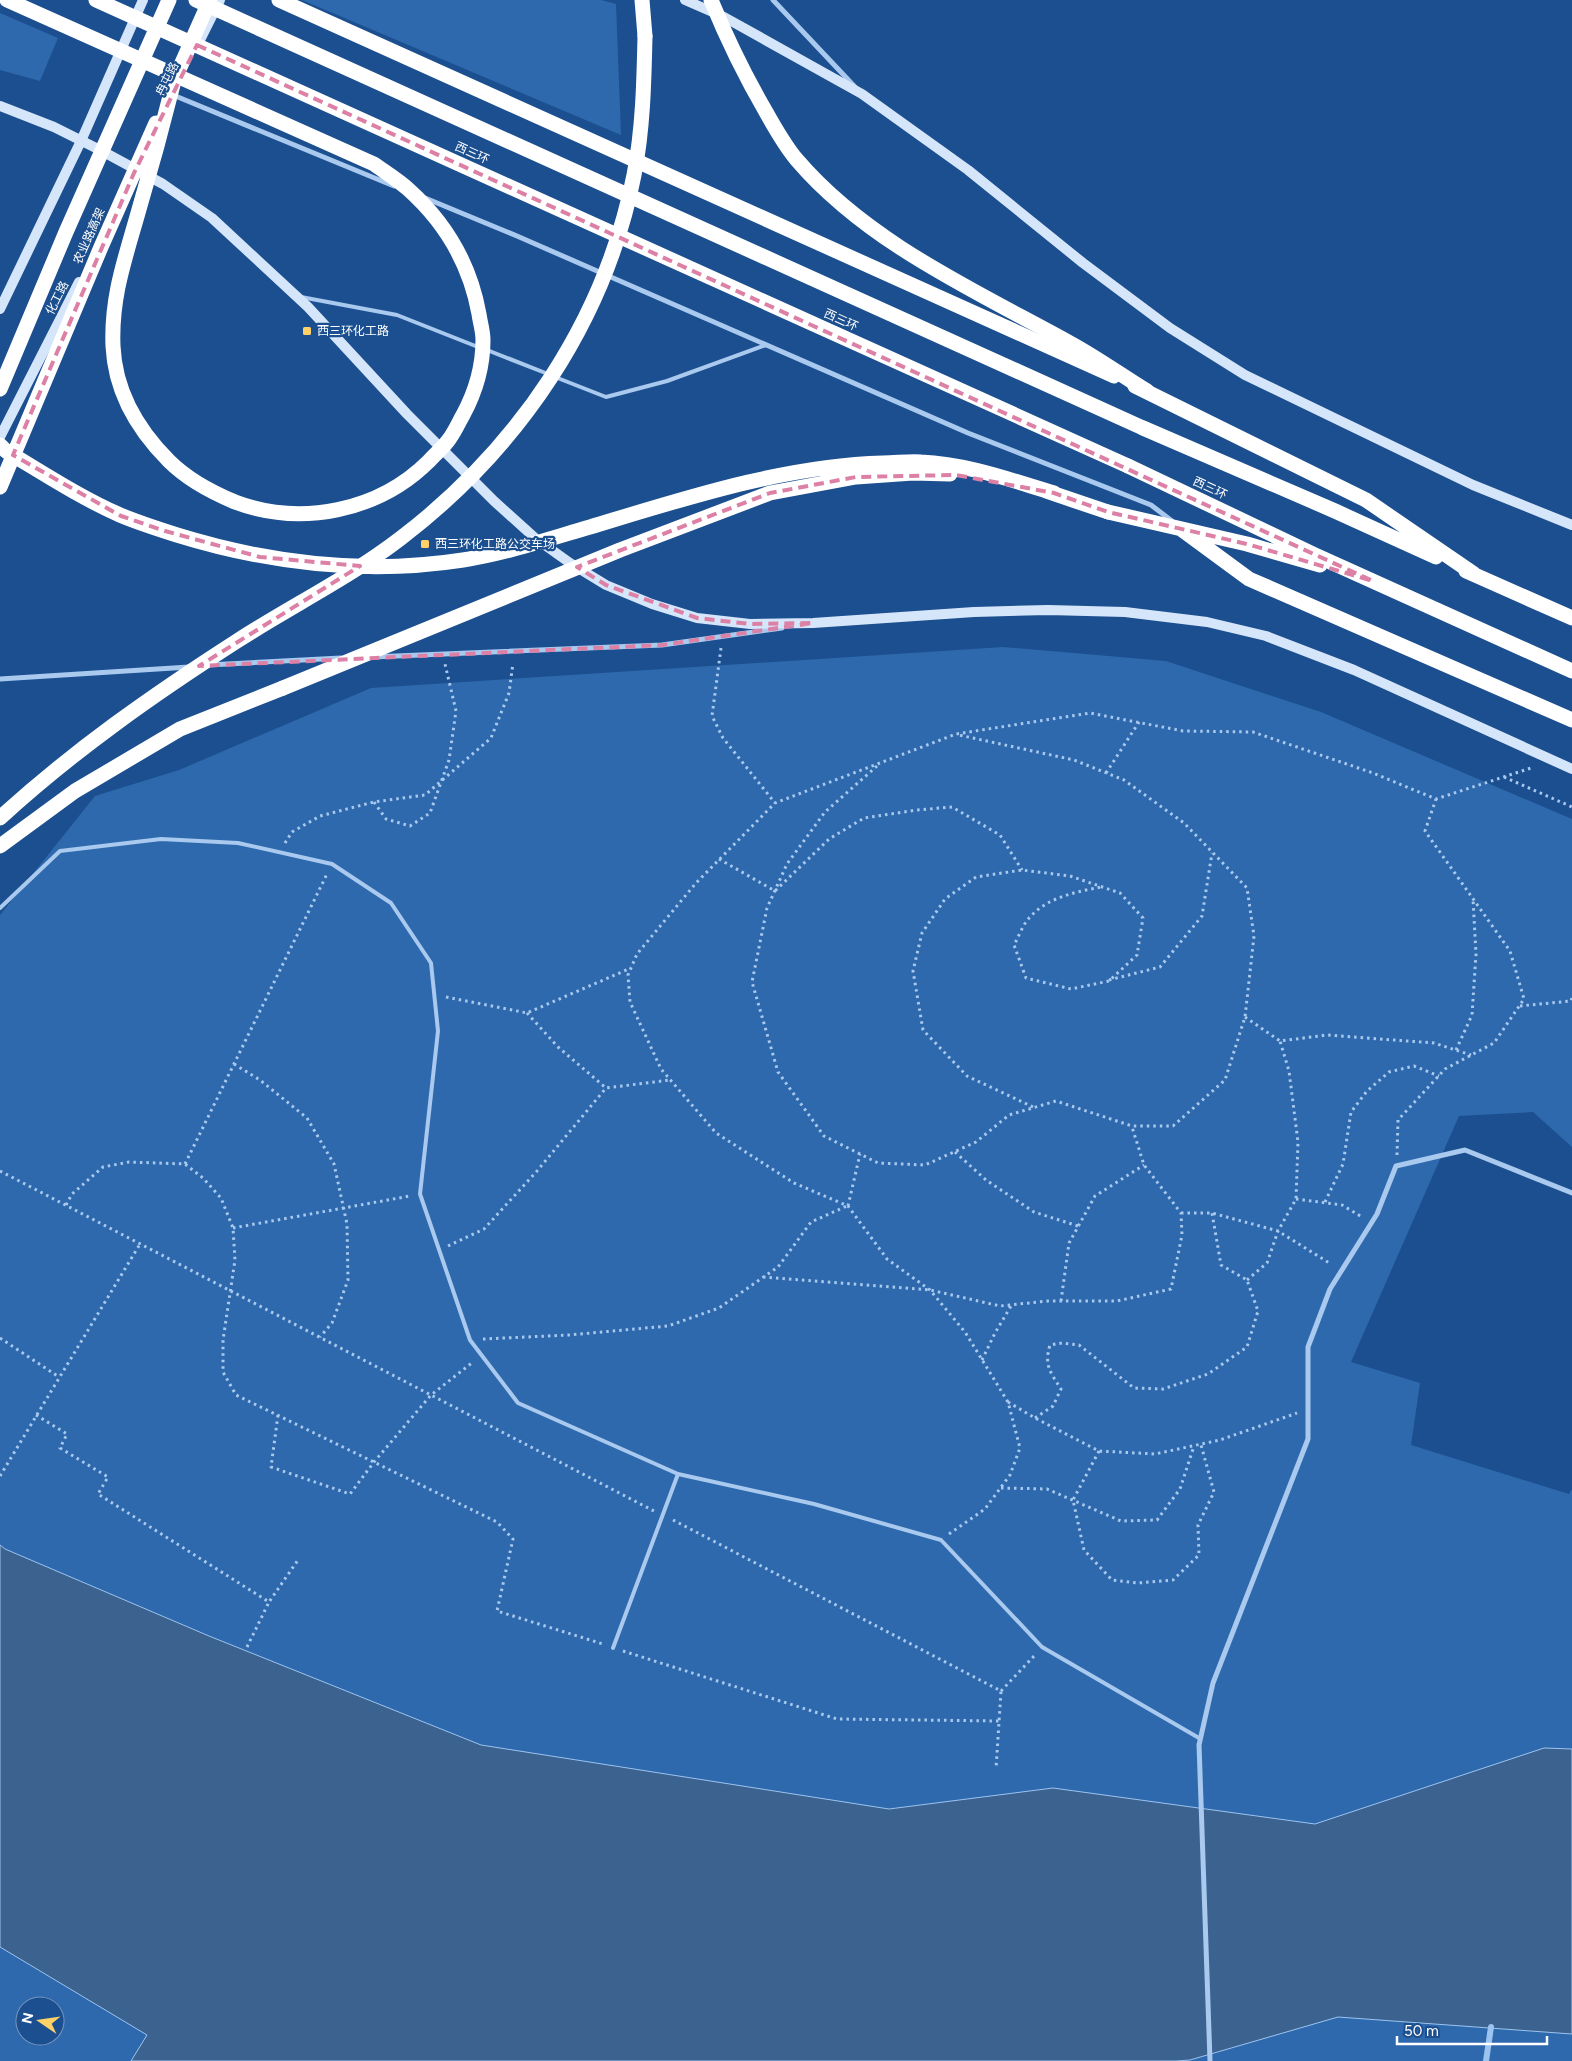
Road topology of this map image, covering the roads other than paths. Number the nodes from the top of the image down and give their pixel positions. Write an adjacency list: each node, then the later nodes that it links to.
1 (7, 0): 13 (highway, bridge)
2 (96, 0): 30 (highway, 西三环, bridge)
3 (144, 0): 16 (main road)
4 (169, 0): 21 (highway, 农业路高架, bridge)
5 (196, 0): 29 (highway, 西三环, bridge)
6 (210, 0): 13 (highway, 农业路高架, bridge)
7 (220, 0): 13 (main road, 冉屯路)
8 (279, 0): 22 (highway, bridge)
9 (642, 0): 37 (highway, bridge)
10 (685, 0): 14 (main road)
11 (711, 0): 22 (highway, bridge)
12 (773, 0): 14 (street)
13 (173, 88): 17 (main road, 冉屯路); 20 (street); 25 (highway, 农业路高架, bridge)
14 (862, 94): 27 (main road)
15 (0, 106): 16 (main road)
16 (81, 141): 17 (main road); 19 (main road)
17 (135, 169): 18 (main road); 23 (main road, 化工路)
18 (296, 296): 20 (lane); 32 (main road)
19 (0, 309)
20 (766, 345): 28 (street)
21 (0, 389)
22 (1147, 391): 29 (highway)
23 (0, 437)
24 (0, 446): 26 (highway, bridge)
25 (0, 487)
26 (1054, 493): 28 (highway, bridge); 38 (highway, bridge)
27 (1572, 525)
28 (1181, 528): 30 (highway); 35 (highway)
29 (1474, 574): 31 (highway, 西三环)
30 (1372, 581): 33 (highway, 西三环)
31 (1572, 618)
32 (813, 623): 34 (street); 36 (main road)
33 (1572, 671)
34 (0, 679)
35 (1572, 720)
36 (1572, 769)
37 (0, 818)
38 (0, 846)
39 (0, 908): 41 (lane)
40 (1572, 1193): 44 (street)
41 (678, 1474): 42 (lane); 43 (lane)
42 (613, 1648)
43 (1199, 1738): 44 (street)
44 (1199, 1745): 45 (street)
45 (1210, 2061)

